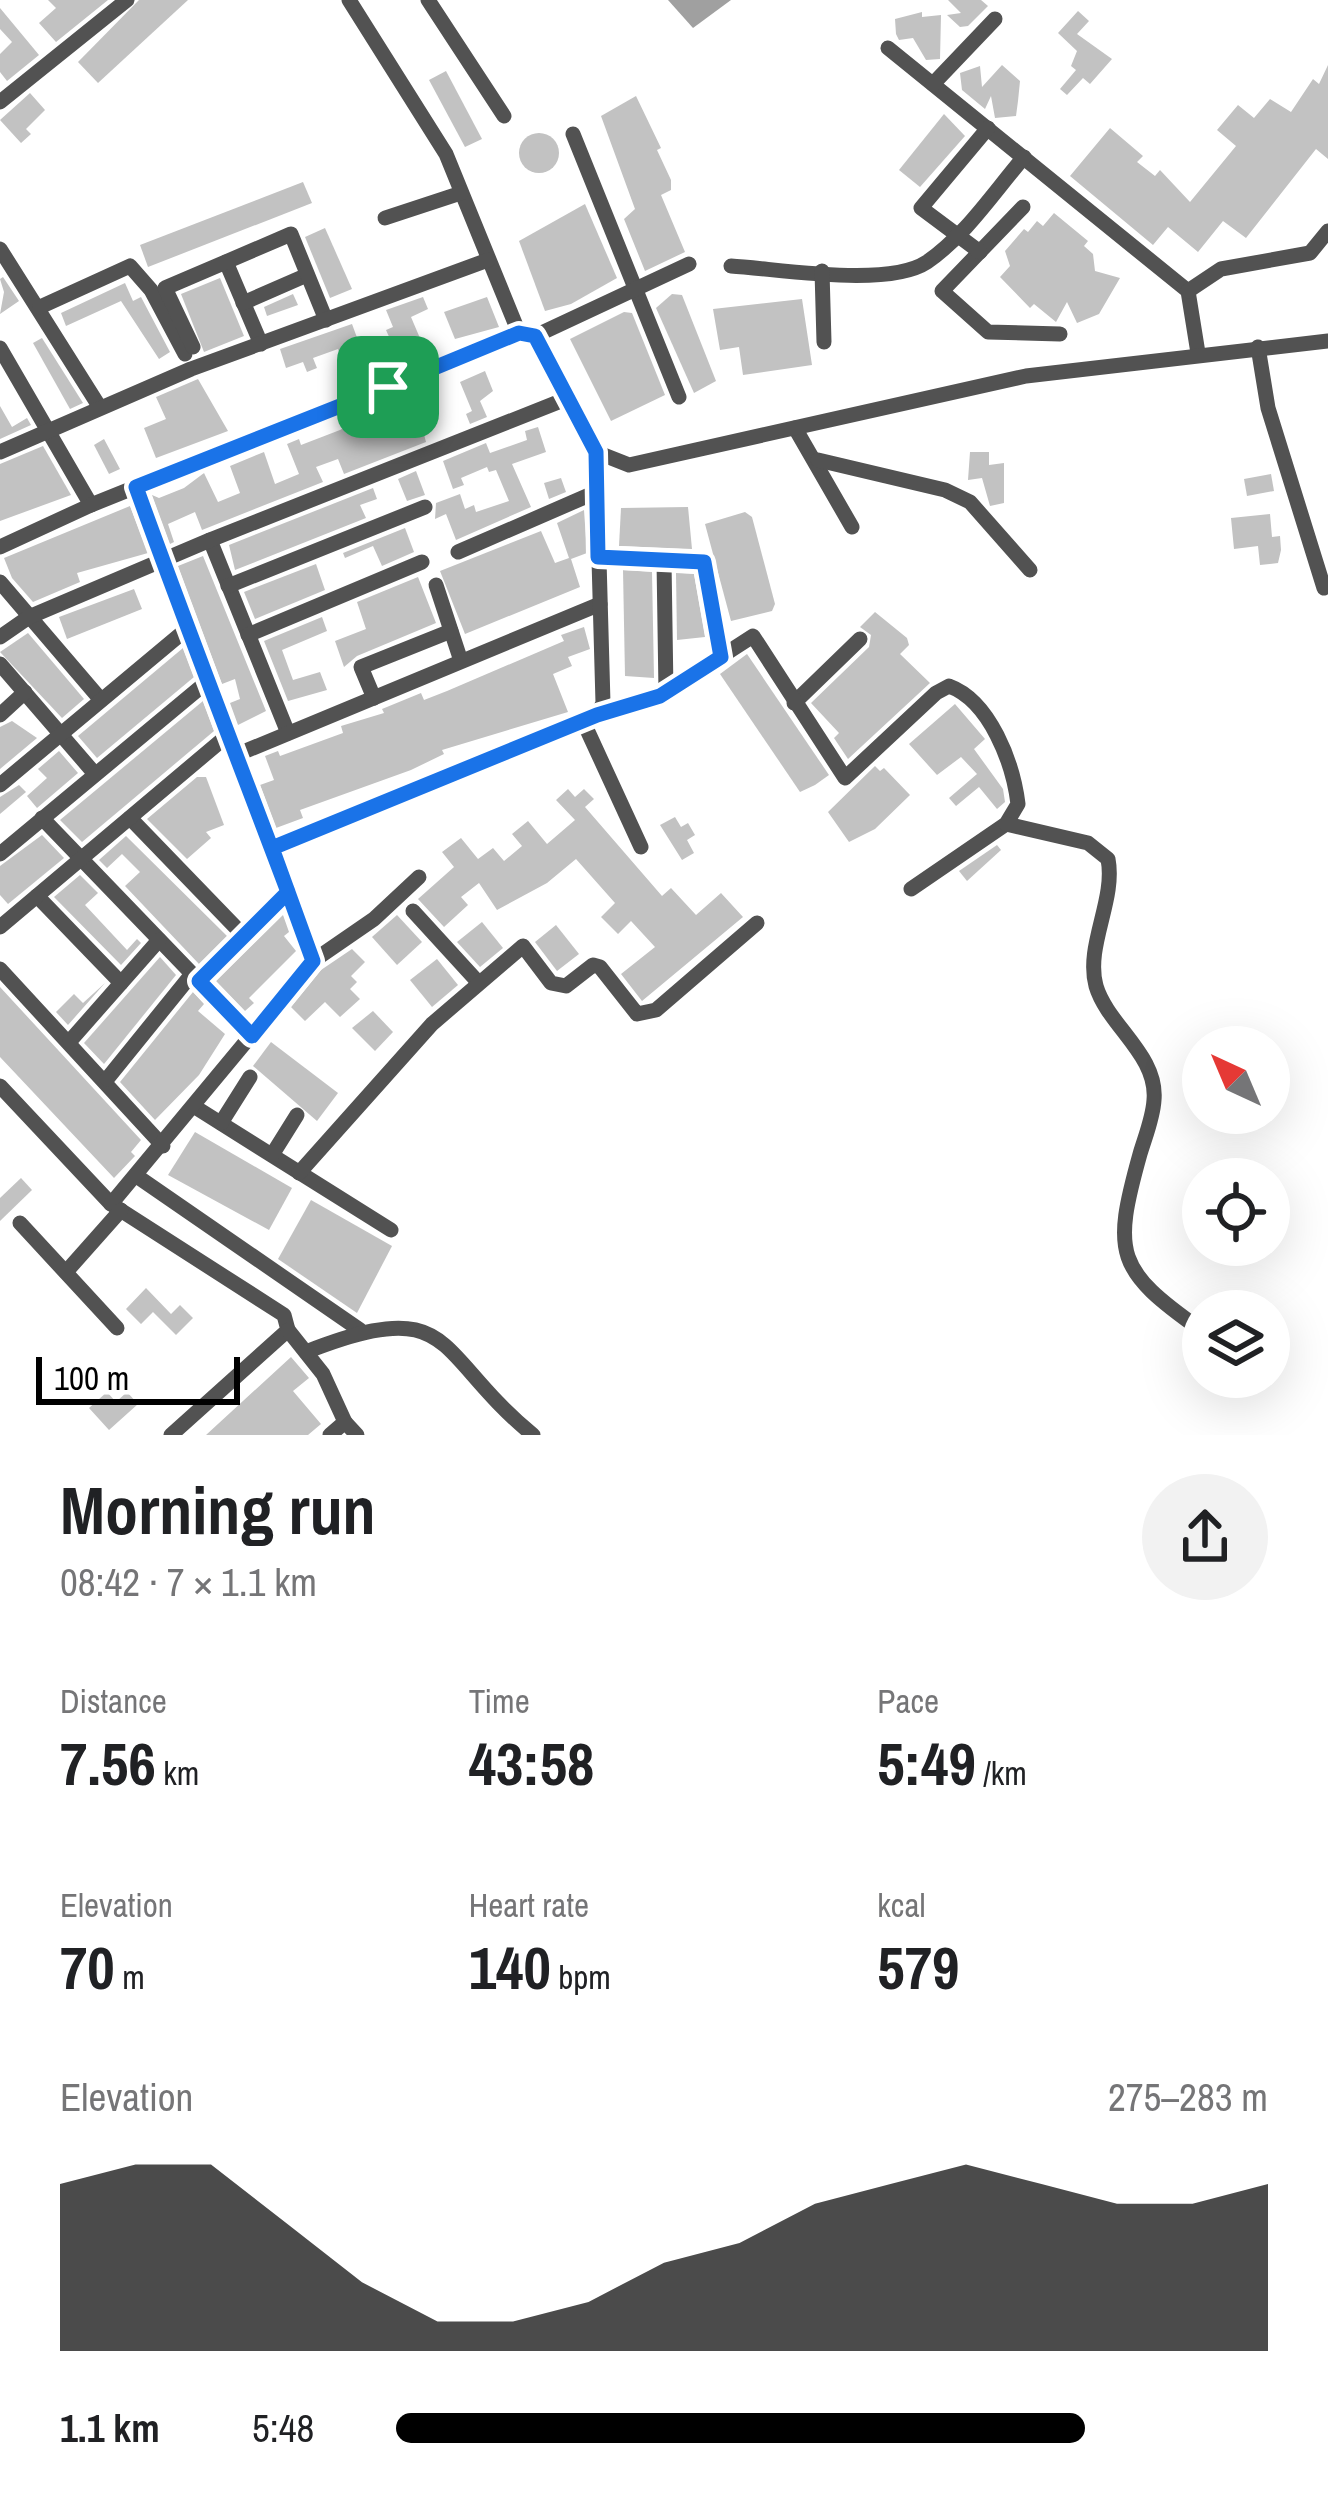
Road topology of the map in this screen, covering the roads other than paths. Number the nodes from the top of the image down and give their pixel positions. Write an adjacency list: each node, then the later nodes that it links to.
1 (127, 0): 7 (street)
2 (349, 0): 12 (street)
3 (428, 0): 8 (street)
4 (995, 20): 6 (street)
5 (888, 47): 6 (street)
6 (933, 84): 9 (street)
7 (0, 102)
8 (503, 116)
9 (988, 128): 11 (street); 16 (street)
10 (573, 134): 26 (street)
11 (1024, 158): 16 (street); 27 (street)
12 (461, 193): 14 (street); 19 (street)
13 (1023, 207): 18 (street)
14 (385, 218)
15 (1328, 231): 27 (street)
16 (957, 235): 18 (street); 24 (street)
17 (0, 249): 23 (street)
18 (980, 252): 32 (street)
19 (488, 260): 30 (street); 31 (street)
20 (226, 262): 25 (street); 28 (street); 29 (street)
21 (689, 264): 26 (street)
22 (731, 266): 24 (street)
23 (6, 271): 29 (street)
24 (822, 271): 34 (street)
25 (308, 275): 28 (street); 30 (street)
26 (635, 288): 31 (street); 39 (street)
27 (1188, 291): 38 (street)
28 (243, 302): 35 (street)
29 (40, 307): 41 (street)
30 (326, 320): 35 (street)
31 (527, 334): 40 (street); 47 (street)
32 (1060, 334)
33 (1328, 340): 36 (street)
34 (824, 343)
35 (261, 344): 41 (street)
36 (1258, 347): 38 (street); 63 (street)
37 (0, 348): 43 (street)
38 (1198, 353): 42 (street)
39 (679, 398)
40 (566, 399): 45 (street); 52 (street)
41 (99, 406): 43 (street)
42 (795, 428): 45 (street); 46 (street)
43 (47, 430): 44 (street); 49 (street)
44 (0, 452)
45 (596, 452): 48 (street)
46 (818, 460): 51 (street); 59 (street)
47 (136, 487): 49 (street); 57 (street)
48 (594, 493): 54 (street); 55 (street)
49 (91, 505): 53 (street)
50 (425, 507): 61 (street)
51 (851, 527)
52 (210, 540): 57 (street); 61 (street)
53 (0, 547)
54 (458, 552)
55 (598, 557): 56 (street); 64 (street)
56 (664, 561): 71 (street); 76 (street)
57 (163, 562): 65 (street); 66 (street)
58 (422, 562): 68 (street)
59 (1030, 570)
60 (0, 582): 65 (street)
61 (228, 586): 68 (street)
62 (436, 586): 67 (street)
63 (1324, 588)
64 (600, 604): 72 (street); 81 (street)
65 (29, 617): 69 (street); 78 (street)
66 (188, 628): 74 (street); 78 (street)
67 (451, 631): 72 (street); 77 (street)
68 (248, 635): 82 (street)
69 (0, 637)
70 (860, 639): 79 (street)
71 (721, 657): 76 (street); 79 (street)
72 (461, 661): 77 (street)
73 (0, 664): 75 (street)
74 (208, 681): 84 (street); 86 (street)
75 (25, 692): 80 (street); 83 (street)
76 (666, 692): 81 (street)
77 (374, 698): 82 (street)
78 (101, 700): 83 (street)
79 (794, 703): 90 (street)
80 (0, 715)
81 (590, 718): 91 (street); 92 (street)
82 (288, 733): 85 (street)
83 (61, 734): 86 (street); 87 (street)
84 (228, 735): 85 (street); 89 (street)
85 (236, 754): 92 (street)
86 (95, 774): 88 (street)
87 (0, 785)
88 (43, 818): 93 (street); 94 (street)
89 (130, 818): 94 (street); 102 (street)
90 (1006, 824): 96 (street); 125 (street)
91 (641, 847)
92 (272, 848): 97 (street)
93 (0, 854)
94 (81, 858): 98 (street); 103 (street)
95 (418, 877): 104 (street)
96 (911, 889)
97 (288, 892): 102 (street); 104 (street)
98 (37, 896): 101 (street); 108 (street)
99 (413, 911): 107 (street)
100 (757, 923): 107 (street)
101 (0, 927)
102 (244, 936): 106 (street)
103 (159, 940): 106 (street); 108 (street)
104 (313, 961): 109 (street)
105 (0, 969): 110 (street)
106 (195, 978): 109 (street); 112 (street)
107 (477, 981): 119 (street)
108 (121, 982): 110 (street)
109 (252, 1036): 114 (street)
110 (70, 1041): 112 (street)
111 (250, 1077): 116 (street)
112 (107, 1079): 117 (street)
113 (0, 1085): 121 (street)
114 (195, 1107): 116 (street); 117 (street)
115 (297, 1115): 118 (street)
116 (221, 1124): 118 (street)
117 (163, 1146): 120 (street)
118 (272, 1154): 119 (street)
119 (299, 1173): 123 (street)
120 (138, 1177): 121 (street); 128 (street)
121 (116, 1207): 124 (street); 127 (street)
122 (20, 1223): 124 (street)
123 (392, 1230)
124 (66, 1273): 126 (street)
125 (1182, 1317)
126 (117, 1328)
127 (288, 1330): 129 (street); 131 (street)
128 (360, 1330): 129 (street); 134 (street)
129 (306, 1352): 130 (street)
130 (345, 1422): 132 (street); 133 (street)
131 (171, 1435)
132 (330, 1435)
133 (357, 1435)
134 (533, 1435)

